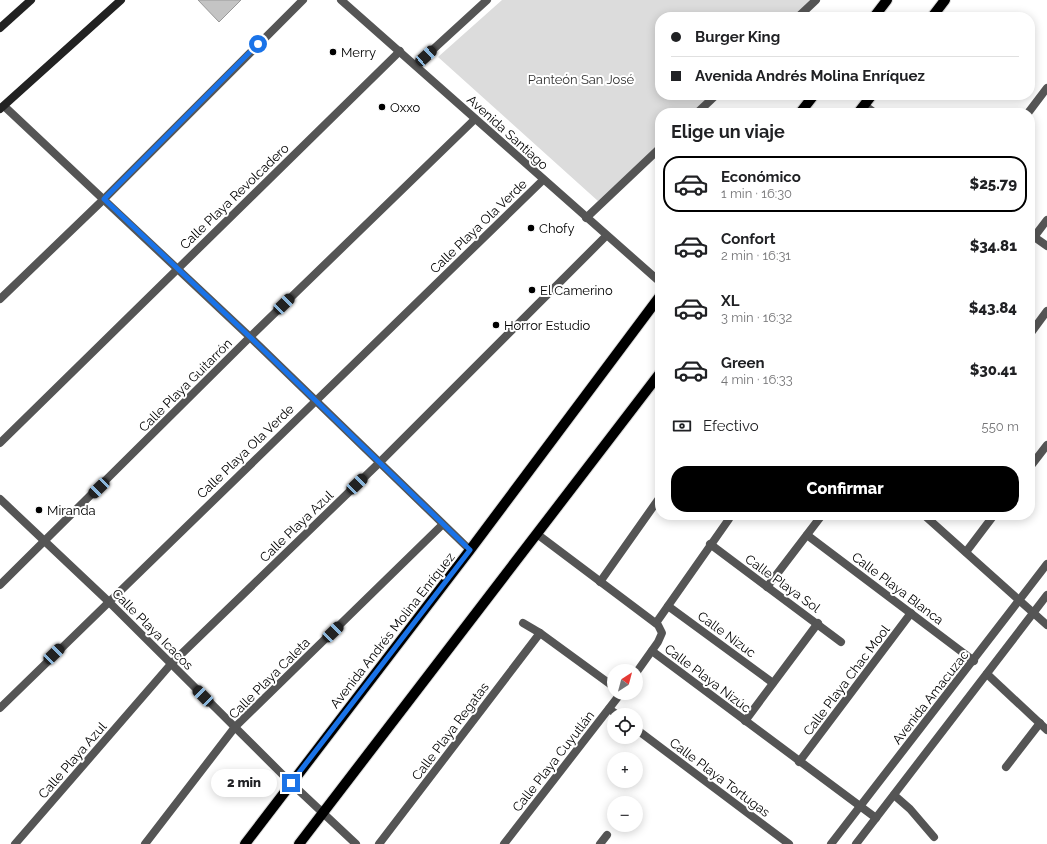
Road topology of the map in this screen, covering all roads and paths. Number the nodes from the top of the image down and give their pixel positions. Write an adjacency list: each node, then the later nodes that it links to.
1 (31, 0): 12 (main road)
2 (121, 0): 19 (main road)
3 (303, 0): 27 (street)
4 (341, 0): 13 (street, Avenida Santiago)
5 (487, 0): 14 (street)
6 (816, 0): 9 (street)
7 (887, 0): 10 (main road)
8 (945, 0): 11 (main road)
9 (803, 12)
10 (878, 12)
11 (936, 12)
12 (0, 28)
13 (400, 51): 14 (street, Avenida Santiago); 34 (street, Calle Playa Revolcadero)
14 (416, 65): 24 (street, Avenida Santiago)
15 (1047, 88): 23 (street)
16 (711, 100): 20 (street)
17 (810, 100): 21 (main road)
18 (868, 100): 22 (main road)
19 (2, 108): 27 (street)
20 (702, 108)
21 (804, 108)
22 (862, 108)
23 (1032, 108)
24 (475, 119): 26 (street, Avenida Santiago); 40 (street, Calle Playa Guitarrón)
25 (655, 153): 28 (street)
26 (542, 180): 28 (street, Avenida Santiago); 42 (street, Calle Playa Ola Verde)
27 (104, 199): 34 (street); 36 (street)
28 (586, 218): 31 (street, Avenida Santiago)
29 (1047, 220): 30 (street)
30 (1035, 232)
31 (606, 236): 35 (street, Avenida Santiago); 46 (street, Calle Playa Azul)
32 (1035, 237): 33 (street)
33 (1047, 246)
34 (178, 268): 40 (street); 43 (street, Calle Playa Revolcadero)
35 (655, 278)
36 (0, 299)
37 (655, 303): 58 (main road, Avenida Andrés Molina Enríquez)
38 (1047, 310): 39 (street)
39 (1035, 327)
40 (250, 337): 42 (street); 56 (street, Calle Playa Guitarrón)
41 (655, 380): 54 (main road)
42 (314, 400): 46 (street); 66 (street, Calle Playa Ola Verde)
43 (0, 444)
44 (1047, 445): 45 (street)
45 (1035, 461)
46 (379, 463): 53 (street); 78 (street, Calle Playa Azul)
47 (0, 499): 56 (street, Calle Playa Icacos)
48 (655, 504): 61 (street)
49 (727, 520): 57 (street)
50 (818, 520): 55 (street)
51 (930, 520): 59 (street)
52 (990, 520): 59 (street)
53 (442, 525): 58 (street); 89 (street, Calle Playa Caleta)
54 (537, 534): 61 (street); 97 (main road)
55 (807, 535): 63 (street); 69 (street, Calle Playa Blanca)
56 (45, 541): 62 (street, Calle Playa Guitarrón); 66 (street, Calle Playa Icacos)
57 (710, 544): 63 (street, Calle Playa Sol); 67 (street)
58 (470, 550): 94 (main road, Avenida Andrés Molina Enríquez)
59 (966, 552): 65 (street)
60 (1047, 564): 65 (street, Avenida Amacuzac)
61 (600, 582): 71 (street)
62 (0, 585)
63 (766, 587): 72 (street, Calle Playa Sol)
64 (1047, 595): 68 (street)
65 (1020, 600): 68 (street); 77 (street, Avenida Amacuzac)
66 (108, 601): 78 (street, Calle Playa Icacos); 84 (street, Calle Playa Ola Verde)
67 (668, 606): 71 (street); 82 (street, Calle Nizuc)
68 (1033, 612): 73 (street); 80 (street)
69 (911, 613): 77 (street, Calle Playa Blanca); 92 (street, Calle Playa Chac Mool)
70 (523, 623): 74 (street)
71 (656, 623): 76 (street, Calle Playa Nizúc)
72 (818, 623): 75 (street, Calle Playa Sol); 82 (street)
73 (1047, 625)
74 (540, 632): 81 (street); 106 (street, Calle Playa Regatas)
75 (840, 642)
76 (652, 651): 79 (street); 87 (street, Calle Playa Nizúc)
77 (974, 661): 96 (street, Avenida Amacuzac)
78 (171, 664): 89 (street, Calle Playa Icacos); 101 (street, Calle Playa Azul)
79 (643, 664)
80 (987, 674): 88 (street); 95 (street)
81 (607, 682)
82 (773, 683): 87 (street)
83 (615, 700): 85 (street, Calle Playa Cuyutlán)
84 (0, 708)
85 (609, 708)
86 (607, 711): 107 (street, Calle Playa Cuyutlán)
87 (745, 721): 92 (street, Calle Playa Nizúc)
88 (1040, 723): 90 (street); 93 (street)
89 (235, 727): 94 (street, Calle Playa Icacos); 102 (street, Calle Playa Caleta)
90 (1047, 730)
91 (643, 734): 109 (street, Calle Playa Tortugas)
92 (799, 762): 96 (street, Calle Playa Nizúc)
93 (1006, 767)
94 (291, 783): 97 (street, Calle Playa Icacos); 103 (main road, Avenida Andrés Molina Enríquez)
95 (894, 795): 98 (street); 100 (street)
96 (860, 806): 98 (street, Calle Playa Nizúc); 110 (street, Avenida Amacuzac)
97 (323, 813): 104 (main road); 105 (street, Calle Playa Icacos)
98 (876, 818): 111 (street)
99 (607, 835): 108 (street)
100 (934, 838)
101 (15, 844)
102 (145, 844)
103 (245, 844)
104 (299, 844)
105 (356, 844)
106 (379, 844)
107 (504, 844)
108 (600, 844)
109 (789, 844)
110 (832, 844)
111 (856, 844)

